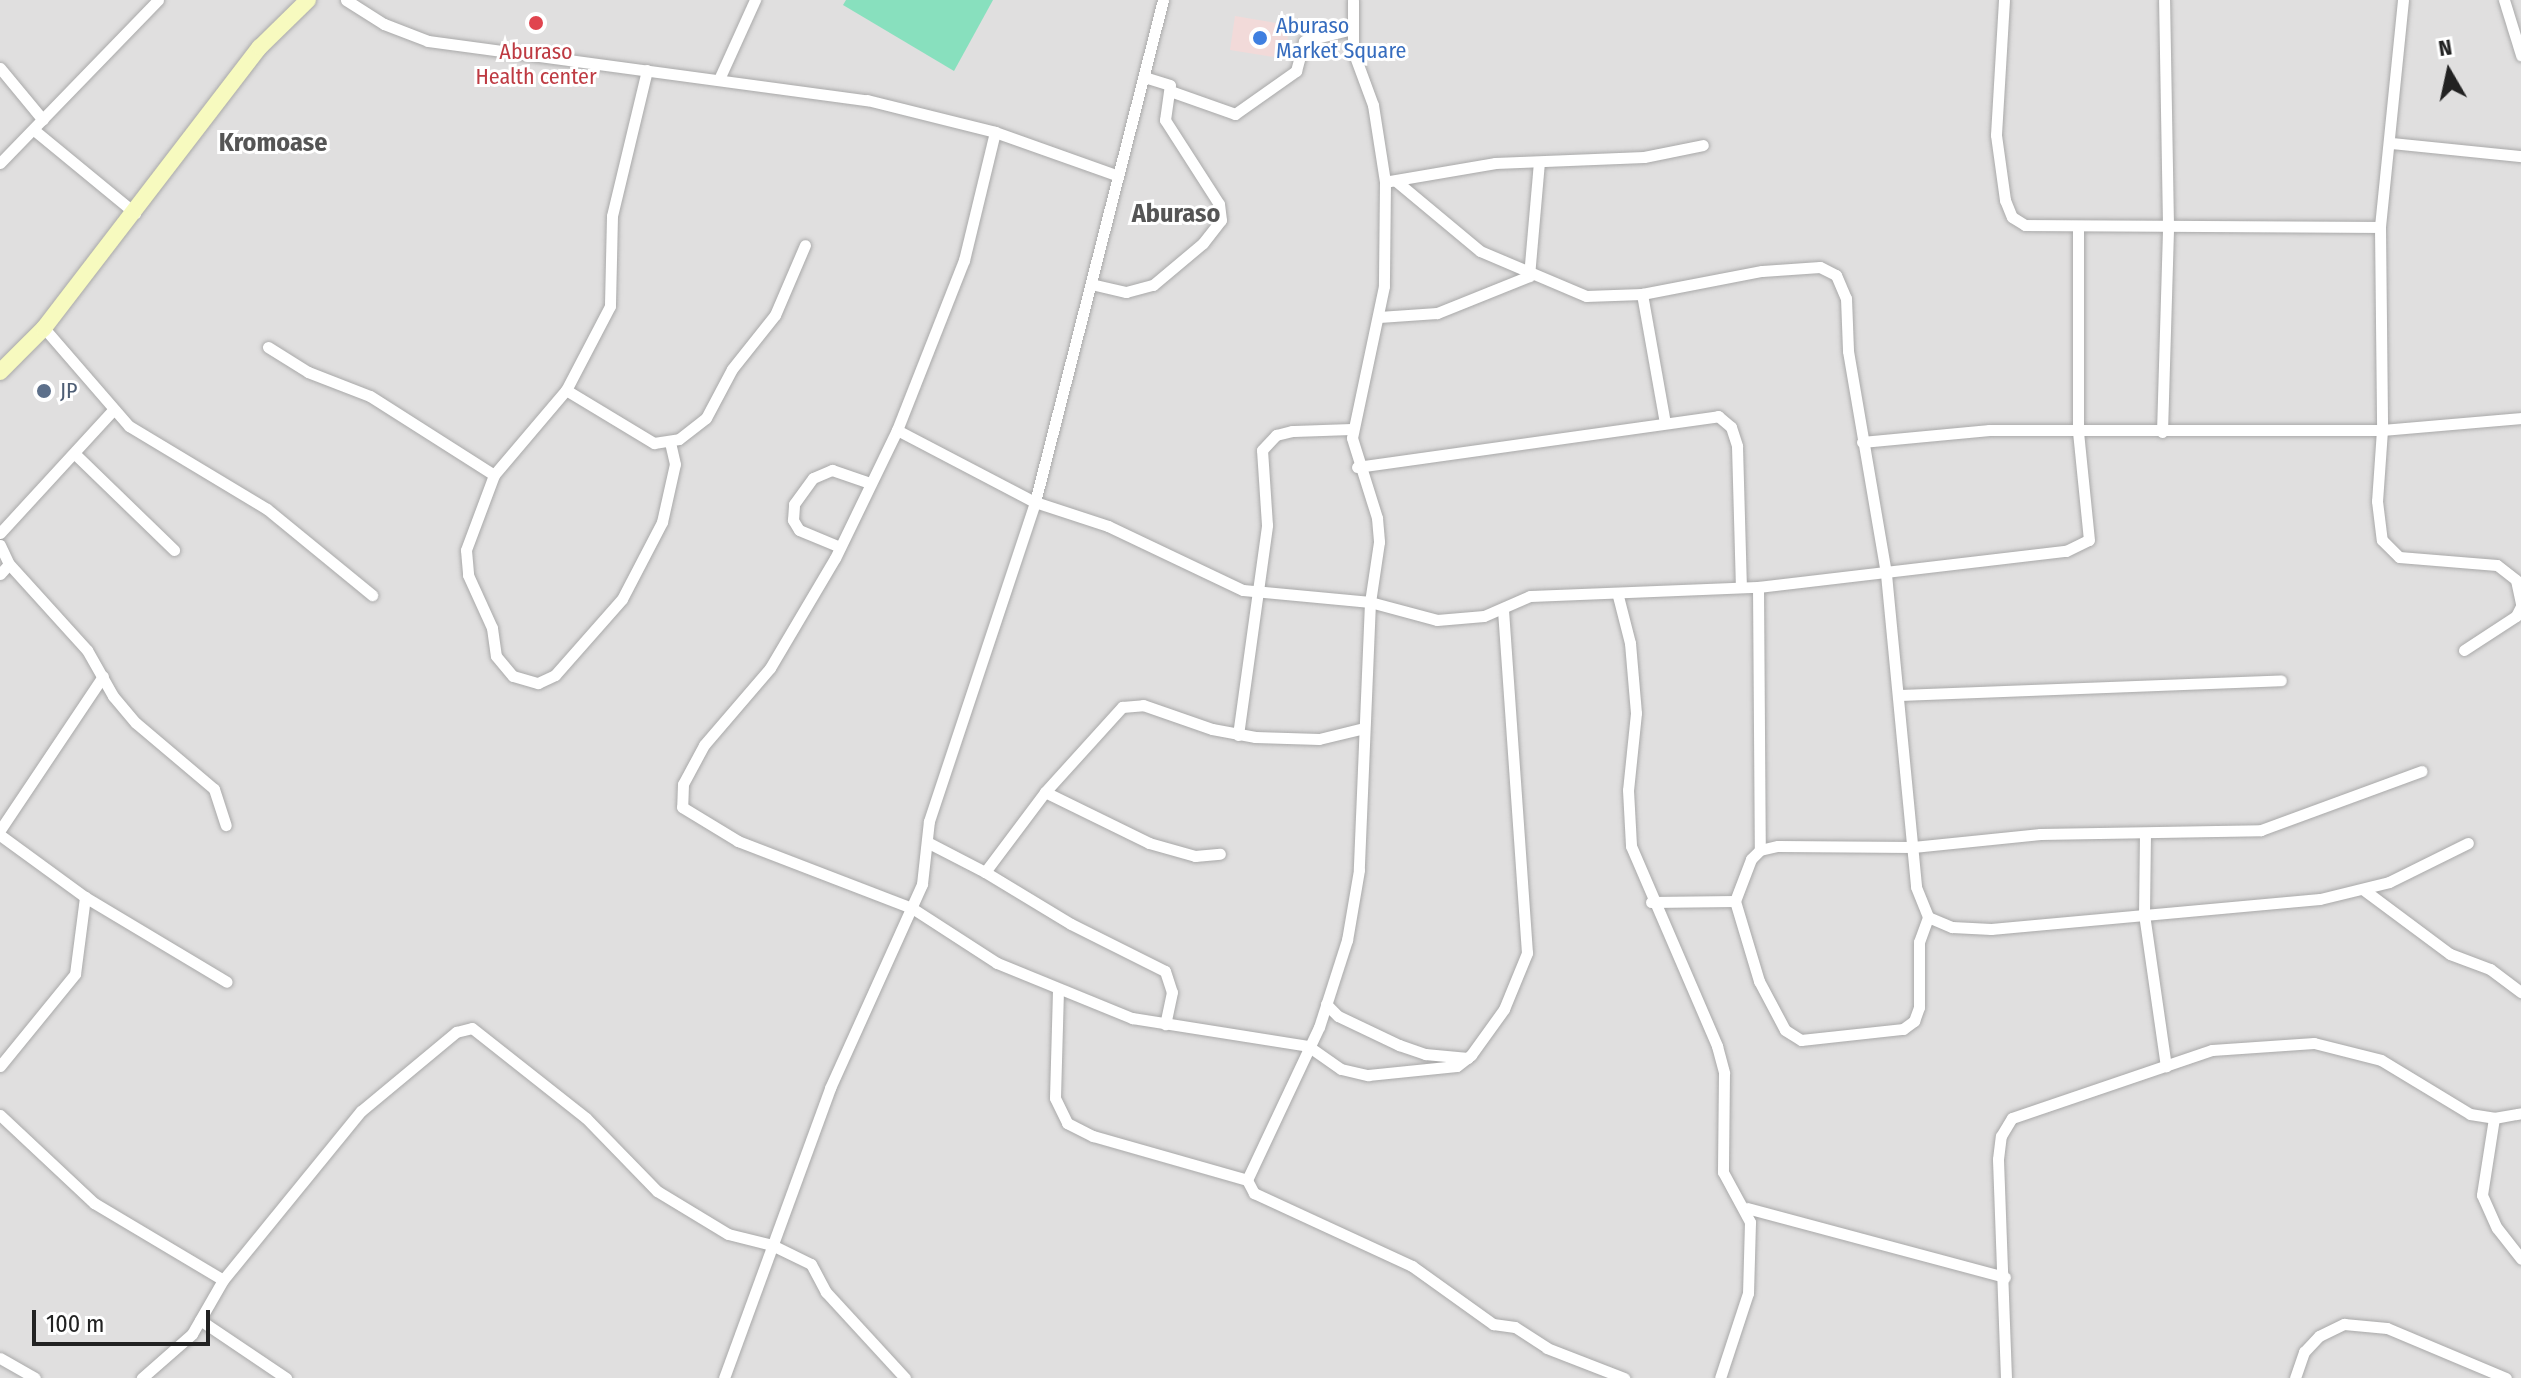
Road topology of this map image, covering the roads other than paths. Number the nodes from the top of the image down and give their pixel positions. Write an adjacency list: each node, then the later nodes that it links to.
1 (158, 0): 18 (street)
2 (308, 0): 28 (street)
3 (346, 0): 14 (street)
4 (755, 0): 15 (street)
5 (1163, 0): 16 (street)
6 (1353, 0): 11 (street)
7 (2004, 0): 31 (street)
8 (2164, 0): 29 (street)
9 (2403, 0): 21 (street)
10 (2504, 0): 12 (street)
11 (1352, 29): 17 (street); 27 (street)
12 (2521, 55)
13 (0, 68): 18 (street)
14 (647, 70): 15 (street); 40 (street)
15 (720, 77): 20 (street)
16 (1144, 77): 17 (street); 26 (street)
17 (1173, 92): 34 (street)
18 (43, 120): 19 (street)
19 (34, 130): 25 (street); 28 (street)
20 (995, 132): 26 (street); 45 (street)
21 (2392, 143): 23 (street); 30 (street)
22 (1703, 145): 24 (street)
23 (2521, 156)
24 (1539, 162): 27 (street); 33 (street)
25 (0, 163)
26 (1116, 175): 34 (street)
27 (1390, 181): 33 (street); 36 (street)
28 (135, 213): 37 (street)
29 (2168, 225): 30 (street); 31 (street); 48 (street)
30 (2380, 227): 46 (street)
31 (2078, 228): 47 (street)
32 (805, 245): 50 (street)
33 (1529, 276): 35 (street); 36 (street)
34 (1091, 284): 55 (street)
35 (1642, 294): 43 (street); 49 (street)
36 (1379, 317): 44 (street)
37 (44, 328): 39 (street); 41 (street)
38 (268, 347): 53 (street)
39 (0, 372)
40 (566, 390): 50 (street); 53 (street)
41 (114, 409): 51 (street); 65 (street)
42 (2521, 418): 46 (street)
43 (1665, 423): 52 (street); 62 (street)
44 (1353, 429): 52 (street); 64 (street)
45 (897, 430): 54 (street); 55 (street)
46 (2382, 430): 48 (street); 68 (street)
47 (2078, 431): 48 (street); 49 (street); 61 (street)
48 (2162, 432)
49 (1862, 442): 61 (street)
50 (670, 443): 53 (street)
51 (75, 454): 56 (street); 59 (street)
52 (1357, 467): 67 (street)
53 (494, 475)
54 (870, 483): 58 (street); 58 (street)
55 (1035, 502): 64 (street); 81 (street)
56 (0, 533)
57 (0, 545): 60 (street)
58 (840, 547): 91 (street)
59 (174, 550)
60 (4, 569): 71 (street)
61 (1886, 574): 63 (street); 73 (street)
62 (1741, 585): 63 (street); 66 (street)
63 (1758, 587): 84 (street)
64 (1258, 591): 67 (street); 75 (street)
65 (372, 595)
66 (1618, 596): 69 (street); 90 (street)
67 (1370, 602): 69 (street); 74 (street)
68 (2521, 604): 70 (street)
69 (1503, 609): 100 (street)
70 (2464, 650)
71 (103, 676): 78 (street); 79 (street)
72 (2281, 680): 73 (street)
73 (1899, 695): 83 (street)
74 (1364, 728): 75 (street); 97 (street)
75 (1238, 735): 77 (street)
76 (2421, 771): 80 (street)
77 (1045, 792): 85 (street); 86 (street)
78 (226, 825)
79 (0, 832): 88 (street)
80 (2145, 833): 83 (street); 92 (street)
81 (927, 842): 86 (street); 91 (street)
82 (2468, 843): 87 (street)
83 (1913, 847): 84 (street); 93 (street)
84 (1760, 850): 89 (street)
85 (1220, 854)
86 (985, 872): 98 (street)
87 (2364, 890): 92 (street); 96 (street)
88 (85, 897): 94 (street); 101 (street)
89 (1735, 901): 90 (street); 93 (street)
90 (1651, 902): 107 (street)
91 (912, 908): 95 (street); 108 (street)
92 (2144, 914): 93 (street); 102 (street)
93 (1928, 917)
94 (227, 982)
95 (1058, 990): 98 (street); 106 (street)
96 (2521, 992)
97 (1326, 1004): 99 (street); 100 (street)
98 (1165, 1024): 99 (street)
99 (1308, 1046): 100 (street); 106 (street)
100 (1468, 1058)
101 (0, 1066)
102 (2166, 1066): 105 (street); 110 (street)
103 (2521, 1113): 105 (street)
104 (0, 1115): 111 (street)
105 (2494, 1118): 109 (street)
106 (1247, 1180): 119 (street)
107 (1747, 1208): 110 (street); 120 (street)
108 (772, 1245): 111 (street); 117 (street); 118 (street)
109 (2521, 1259)
110 (2005, 1277): 121 (street)
111 (223, 1280): 112 (street)
112 (200, 1320): 115 (street); 116 (street)
113 (0, 1358): 114 (street)
114 (35, 1378)
115 (142, 1378)
116 (286, 1378)
117 (724, 1378)
118 (905, 1378)
119 (1624, 1378)
120 (1720, 1378)
121 (2006, 1378)
122 (2295, 1378): 123 (street)
123 (2506, 1378)

